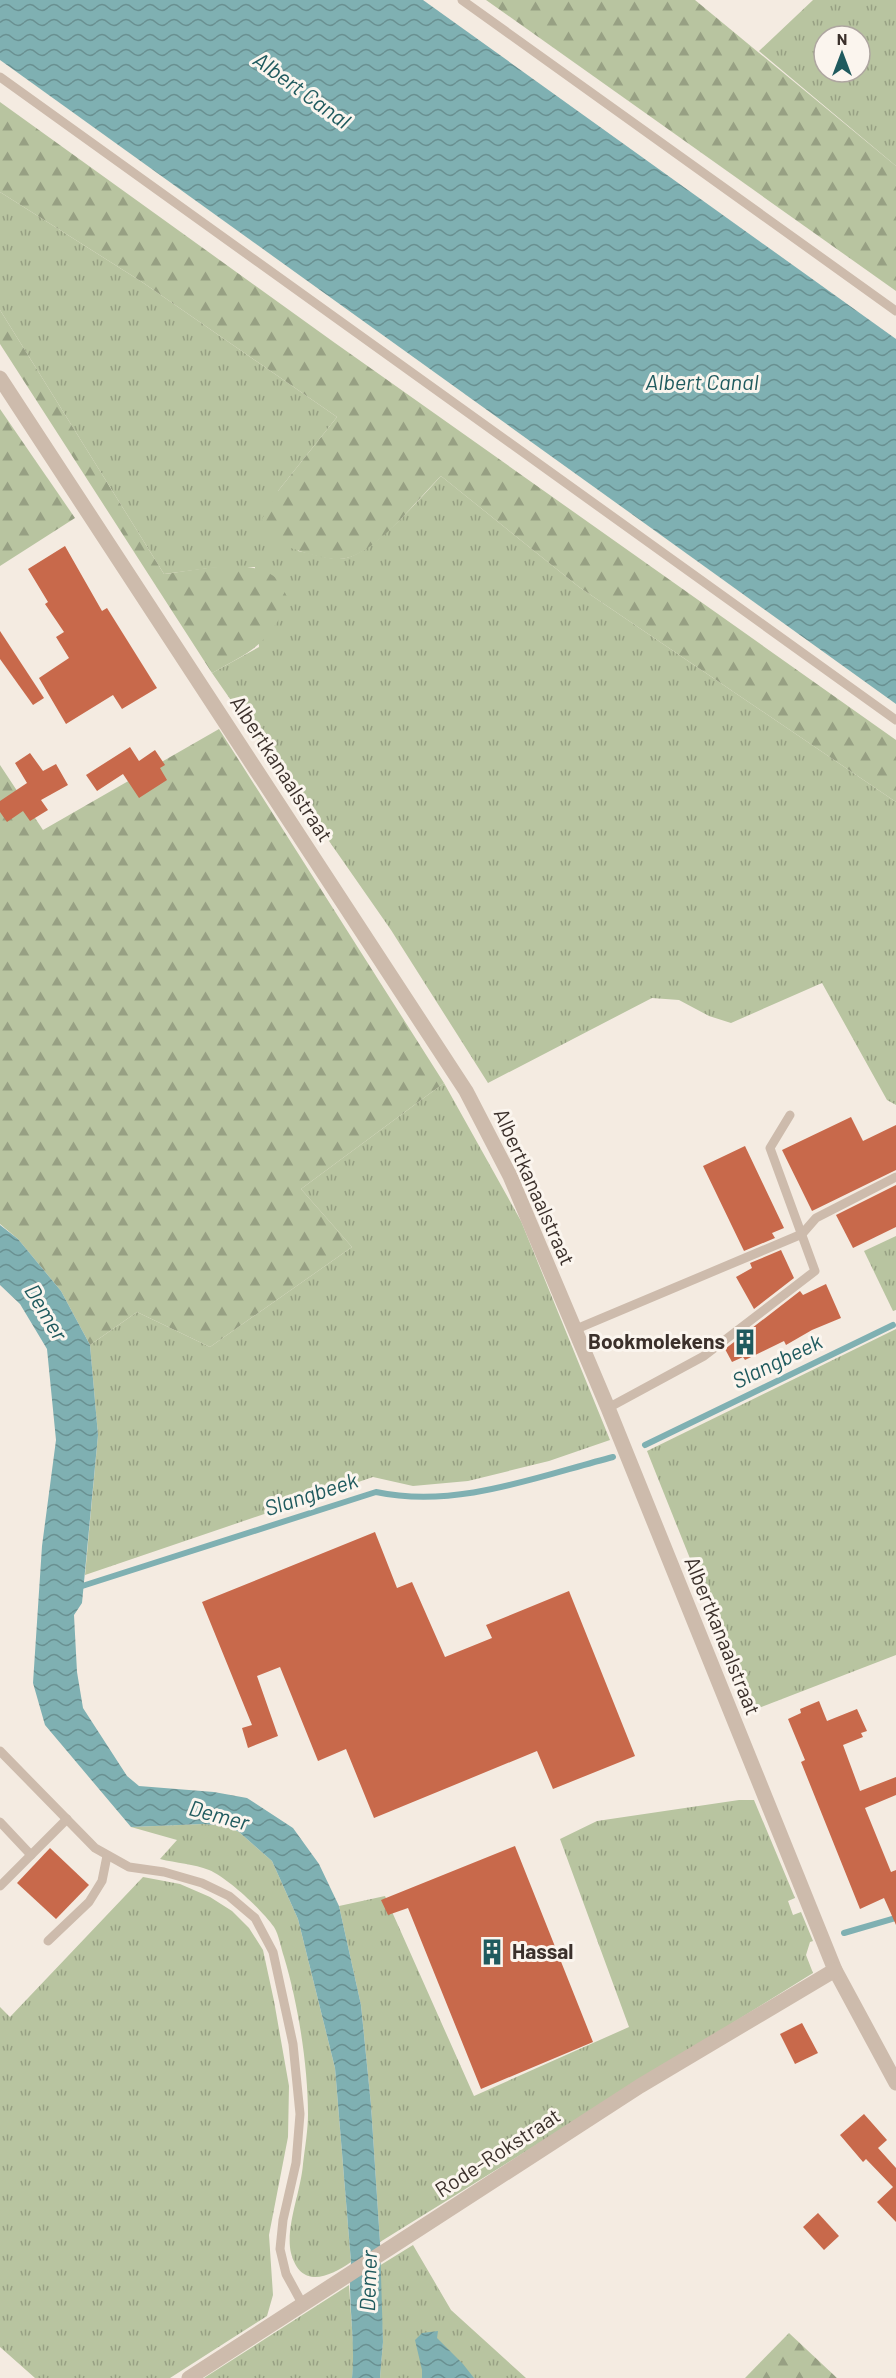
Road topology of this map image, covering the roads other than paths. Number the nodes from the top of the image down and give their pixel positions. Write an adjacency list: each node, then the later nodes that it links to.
1 (462, 0): 3 (lane)
2 (0, 77): 5 (lane)
3 (896, 311)
4 (0, 378): 9 (street, Albertkanaalstraat)
5 (896, 720)
6 (790, 1115): 8 (lane)
7 (896, 1177): 8 (lane)
8 (802, 1234): 9 (lane); 10 (lane)
9 (574, 1330): 10 (street, Albertkanaalstraat)
10 (608, 1408): 18 (street, Albertkanaalstraat)
11 (0, 1751): 12 (lane)
12 (67, 1819): 14 (lane); 15 (lane)
13 (0, 1822): 14 (lane)
14 (31, 1855): 16 (lane)
15 (107, 1856): 17 (lane); 20 (lane)
16 (0, 1886)
17 (48, 1941)
18 (835, 1970): 19 (street, Albertkanaalstraat); 20 (street, Rode-Rokstraat)
19 (896, 2083)
20 (303, 2305): 21 (street, Rode-Rokstraat)
21 (189, 2378)

